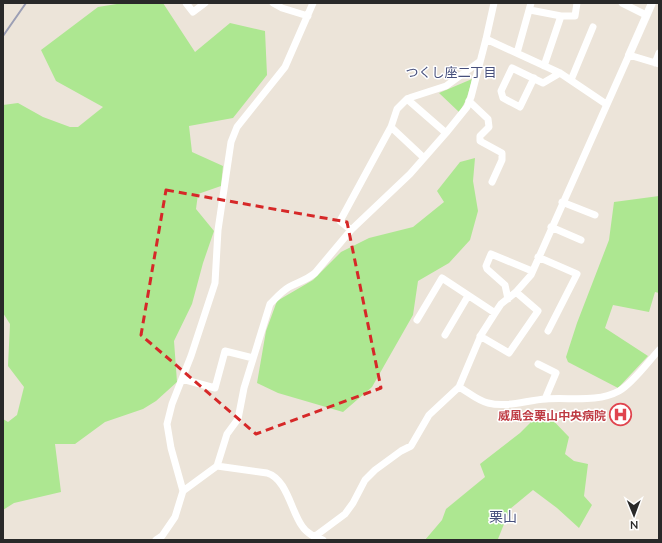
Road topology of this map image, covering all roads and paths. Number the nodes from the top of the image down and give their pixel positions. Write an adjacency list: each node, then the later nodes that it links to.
1 (186, 3): 2 (street)
2 (205, 3)
3 (273, 3): 11 (street)
4 (313, 3): 11 (street)
5 (494, 3): 14 (street)
6 (577, 3): 12 (street)
7 (622, 3): 10 (street)
8 (652, 3): 10 (street)
9 (530, 6): 12 (street); 15 (street)
10 (646, 15): 17 (street)
11 (308, 16): 49 (street)
12 (561, 16): 20 (street)
13 (592, 27): 23 (street)
14 (486, 39): 15 (street); 18 (street)
15 (517, 53): 20 (street)
16 (659, 53): 19 (street)
17 (629, 55): 19 (street); 26 (street)
18 (479, 62): 24 (street); 25 (street)
19 (657, 64)
20 (544, 66): 21 (street)
21 (560, 73): 22 (street); 23 (street)
22 (534, 78): 22 (street)
23 (571, 80): 26 (street)
24 (407, 99): 27 (street); 28 (street)
25 (469, 101): 28 (street); 30 (street)
26 (606, 104): 31 (street)
27 (391, 127): 29 (street); 34 (street)
28 (446, 133): 29 (street)
29 (424, 158): 34 (street)
30 (492, 182)
31 (562, 202): 32 (street); 33 (street)
32 (595, 215)
33 (551, 227): 35 (street); 36 (street)
34 (351, 230): 47 (street)
35 (581, 240)
36 (538, 257): 37 (street); 43 (street)
37 (532, 271): 38 (street); 40 (street)
38 (516, 292): 40 (street); 45 (street)
39 (468, 296): 41 (street); 42 (street); 44 (street)
40 (508, 299): 41 (street)
41 (495, 313): 45 (street)
42 (417, 320)
43 (548, 331)
44 (445, 335)
45 (480, 336): 50 (street)
46 (659, 350): 51 (street)
47 (253, 358): 49 (street); 52 (street)
48 (538, 364): 51 (street)
49 (182, 379): 53 (street)
50 (459, 387): 51 (street); 54 (street)
51 (545, 398)
52 (217, 466): 53 (street); 54 (street)
53 (183, 491): 55 (street)
54 (316, 538): 56 (street)
55 (156, 540)
56 (323, 540)

